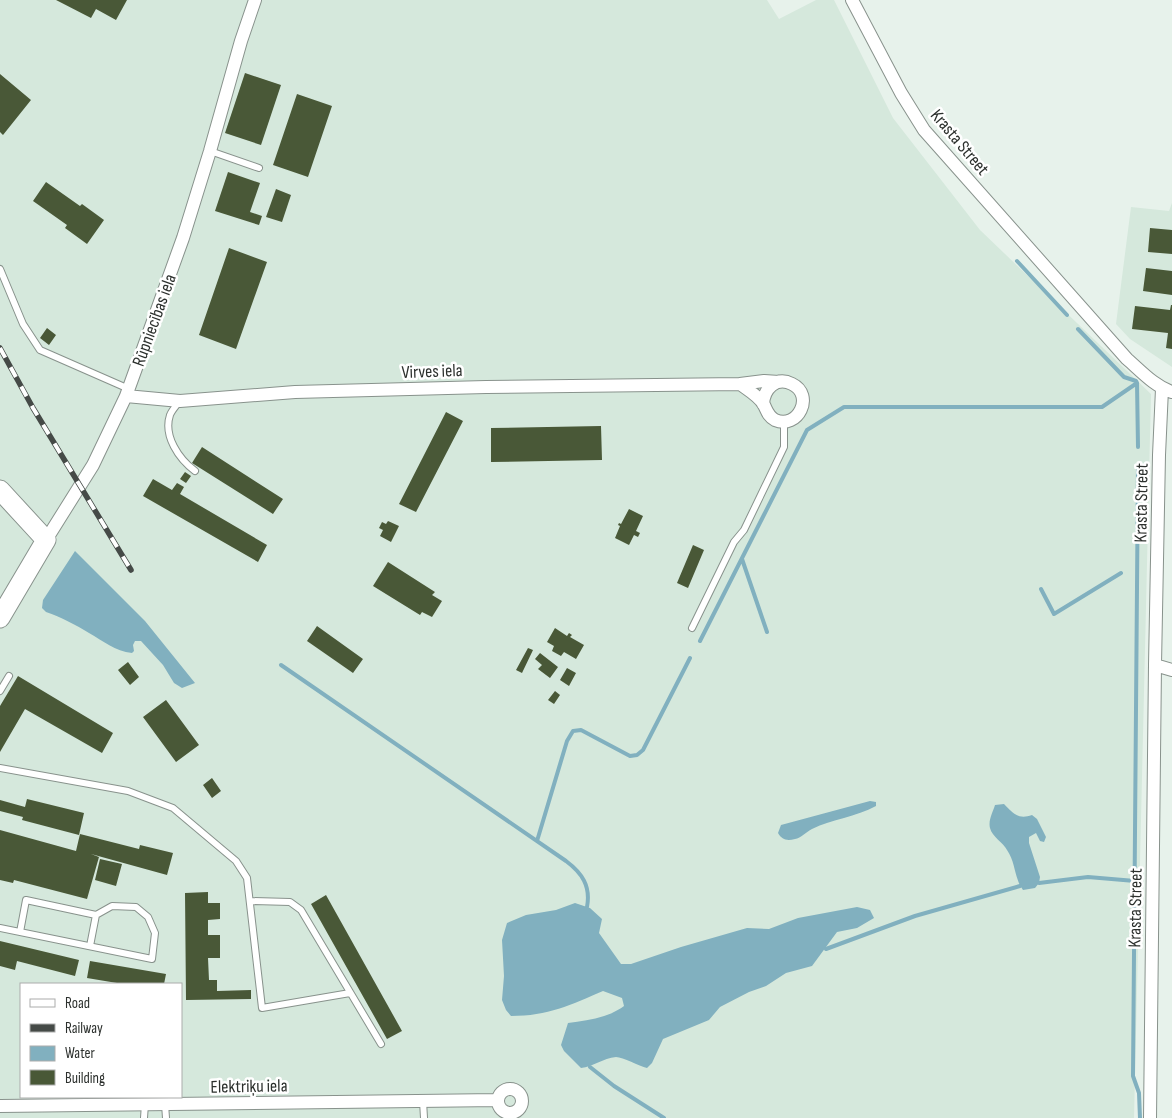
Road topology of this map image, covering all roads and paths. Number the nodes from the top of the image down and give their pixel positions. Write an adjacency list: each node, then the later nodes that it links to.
1 (255, 0): 3 (street, Rūpniecības iela)
2 (852, 0): 8 (street, Krasta Street)
3 (210, 152): 4 (lane); 9 (street, Rūpniecības iela)
4 (259, 168)
5 (0, 270): 9 (lane)
6 (779, 382): 7 (street, Virves iela); 11 (street); 12 (street, Virves iela)
7 (740, 384): 10 (street, Virves iela); 11 (street)
8 (1167, 390): 18 (street, Krasta Street)
9 (128, 393): 10 (street, Virves iela); 15 (street, Rūpniecības iela)
10 (180, 401): 13 (lane)
11 (763, 404): 12 (street)
12 (784, 422): 17 (lane)
13 (195, 471)
14 (0, 490): 15 (main road)
15 (46, 540): 16 (main road, Rūpniecības iela)
16 (0, 618)
17 (692, 628)
18 (1155, 665): 19 (street); 39 (street, Krasta Street)
19 (1172, 670)
20 (9, 676): 21 (lane)
21 (0, 691)
22 (0, 768): 23 (lane)
23 (250, 901): 28 (lane); 28 (lane)
24 (96, 915): 26 (lane); 27 (lane); 27 (lane)
25 (0, 928): 26 (lane)
26 (20, 932): 27 (lane)
27 (90, 946)
28 (350, 993): 29 (lane)
29 (381, 1044)
30 (498, 1100): 31 (street, Elektriķu iela); 35 (street, Elektriķu iela); 35 (street, Elektriķu iela)
31 (423, 1101): 33 (street, Elektriķu iela); 38 (lane)
32 (145, 1104): 33 (street, Elektriķu iela); 34 (street, Elektriķu iela); 36 (lane)
33 (165, 1104): 37 (lane)
34 (0, 1106)
35 (518, 1115)
36 (144, 1118)
37 (166, 1118)
38 (424, 1118)
39 (1150, 1118)

